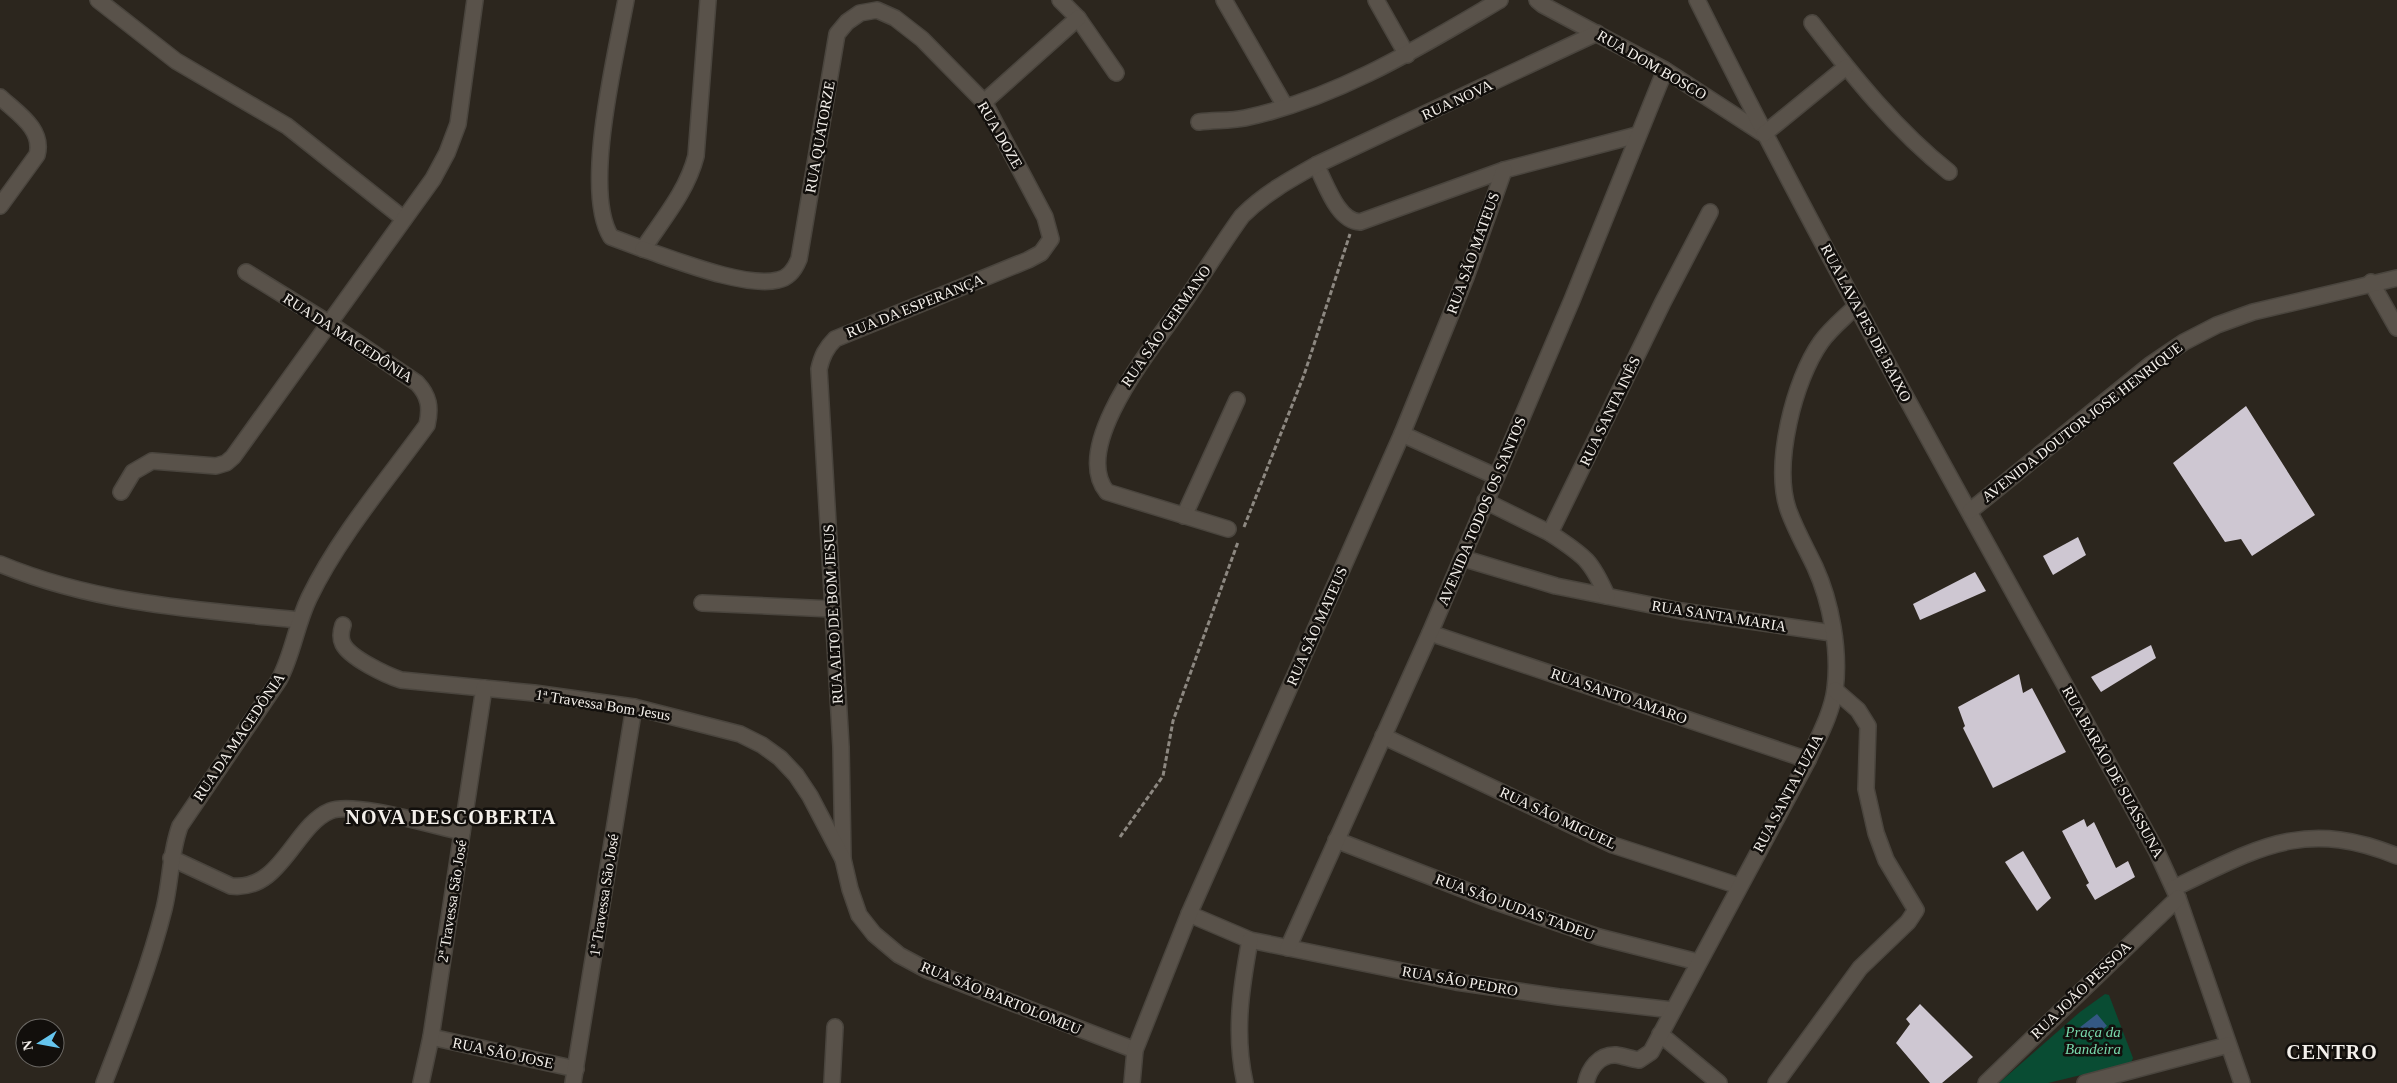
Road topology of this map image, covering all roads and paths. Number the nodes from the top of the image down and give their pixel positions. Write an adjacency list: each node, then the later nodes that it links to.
1 (98, 0): 30 (street)
2 (475, 0): 30 (street)
3 (626, 0): 31 (street)
4 (708, 0): 31 (street)
5 (1060, 0): 12 (street)
6 (1224, 0): 21 (street)
7 (1376, 0): 15 (street)
8 (1500, 0): 15 (street)
9 (1537, 0): 14 (street, RUA DOM BOSCO)
10 (1697, 0): 24 (street, RUA LAVA PES DE BAIXO)
11 (877, 10): 20 (street, RUA DOZE); 31 (street, RUA QUATORZE)
12 (1078, 18): 18 (street); 20 (street)
13 (1812, 23): 16 (street)
14 (1597, 33): 17 (street, RUA DOM BOSCO); 25 (street, RUA NOVA)
15 (1407, 55): 21 (street)
16 (1846, 67): 24 (street); 27 (street)
17 (1665, 70): 23 (street, AVENIDA TODOS OS SANTOS); 24 (street, RUA DOM BOSCO)
18 (1116, 73)
19 (0, 97): 28 (street)
20 (984, 102): 32 (street, RUA DOZE)
21 (1285, 106): 22 (street)
22 (1200, 122)
23 (1637, 134): 26 (street); 42 (street, AVENIDA TODOS OS SANTOS)
24 (1764, 134): 36 (street, RUA LAVA PES DE BAIXO)
25 (1316, 165): 26 (street); 46 (street, RUA SÃO GERMANO)
26 (1504, 170): 41 (street, RUA SÃO MATEUS)
27 (1949, 172)
28 (0, 206)
29 (1710, 212): 48 (street, RUA SANTA INÊS)
30 (404, 219): 37 (street)
31 (643, 249)
32 (1028, 260): 39 (street, RUA DA ESPERANÇA)
33 (246, 272): 37 (street, RUA DA MACEDÔNIA)
34 (2397, 278): 35 (street, AVENIDA DOUTOR JOSE HENRIQUE)
35 (2372, 282): 38 (street); 45 (street, AVENIDA DOUTOR JOSE HENRIQUE)
36 (1855, 307): 45 (street, RUA LAVA PES DE BAIXO); 59 (street, RUA SANTA LUZIA)
37 (330, 324): 43 (street); 56 (street, RUA DA MACEDÔNIA)
38 (2397, 328)
39 (819, 369): 55 (street, RUA ALTO DE BOM JESUS)
40 (1237, 400): 46 (street)
41 (1402, 434): 42 (street); 72 (street, RUA SÃO MATEUS)
42 (1495, 476): 44 (street, AVENIDA TODOS OS SANTOS)
43 (121, 492)
44 (1485, 501): 48 (street); 49 (street, AVENIDA TODOS OS SANTOS)
45 (1970, 511): 71 (street, RUA BARÃO DE SUASSUNA)
46 (1184, 516): 47 (street, RUA SÃO GERMANO)
47 (1228, 530)
48 (1550, 533): 53 (street)
49 (1462, 558): 53 (street, RUA SANTA MARIA); 58 (street, AVENIDA TODOS OS SANTOS)
50 (0, 564): 51 (street)
51 (27, 575): 52 (street); 56 (street)
52 (0, 576)
53 (1606, 596): 59 (street, RUA SANTA MARIA)
54 (702, 603): 55 (street)
55 (832, 609): 69 (street, RUA ALTO DE BOM JESUS)
56 (300, 620): 68 (street, RUA DA MACEDÔNIA)
57 (343, 624): 60 (street, 1ª Travessa Bom Jesus)
58 (1430, 633): 63 (street, AVENIDA TODOS OS SANTOS); 64 (street, RUA SANTO AMARO)
59 (1832, 633): 61 (street, RUA SANTA LUZIA)
60 (484, 688): 62 (street, 1ª Travessa Bom Jesus); 65 (street, 2ª Travessa São José)
61 (1835, 690): 64 (street, RUA SANTA LUZIA); 91 (street)
62 (634, 707): 69 (street, 1ª Travessa Bom Jesus); 83 (street, 1ª Travessa São José)
63 (1383, 736): 66 (street, AVENIDA TODOS OS SANTOS); 70 (street, RUA SÃO MIGUEL)
64 (1808, 760): 70 (street, RUA SANTA LUZIA)
65 (462, 832): 68 (street); 80 (street, 2ª Travessa São José)
66 (1336, 840): 75 (street, AVENIDA TODOS OS SANTOS); 76 (street, RUA SÃO JUDAS TADEU)
67 (2397, 856): 71 (street, RUA JOÃO PESSOA)
68 (172, 858): 84 (street, RUA DA MACEDÔNIA)
69 (843, 859): 73 (street, 1ª Travessa Bom Jesus)
70 (1739, 886): 76 (street, RUA SANTA LUZIA)
71 (2176, 893): 81 (street, RUA BARÃO DE SUASSUNA); 92 (street, RUA JOÃO PESSOA)
72 (1189, 914): 74 (street, RUA SÃO PEDRO); 82 (street, RUA SÃO MATEUS)
73 (874, 934): 82 (street, RUA SÃO BARTOLOMEU)
74 (1250, 940): 75 (street, RUA SÃO PEDRO); 88 (street)
75 (1288, 948): 77 (street, RUA SÃO PEDRO)
76 (1698, 962): 77 (street, RUA SANTA LUZIA)
77 (1672, 1010): 79 (street, RUA SANTA LUZIA)
78 (835, 1027): 86 (street)
79 (1660, 1034): 89 (street, RUA SANTA LUZIA); 90 (street)
80 (431, 1037): 83 (street, RUA SÃO JOSE); 85 (street, 2ª Travessa São José)
81 (2228, 1045): 93 (street); 94 (street, RUA BARÃO DE SUASSUNA)
82 (1135, 1050): 87 (street, RUA SÃO MATEUS)
83 (574, 1076)
84 (104, 1083)
85 (421, 1083)
86 (832, 1083)
87 (1132, 1083)
88 (1245, 1083)
89 (1586, 1083)
90 (1719, 1083)
91 (1776, 1083)
92 (1986, 1083)
93 (2085, 1083)
94 (2242, 1083)

